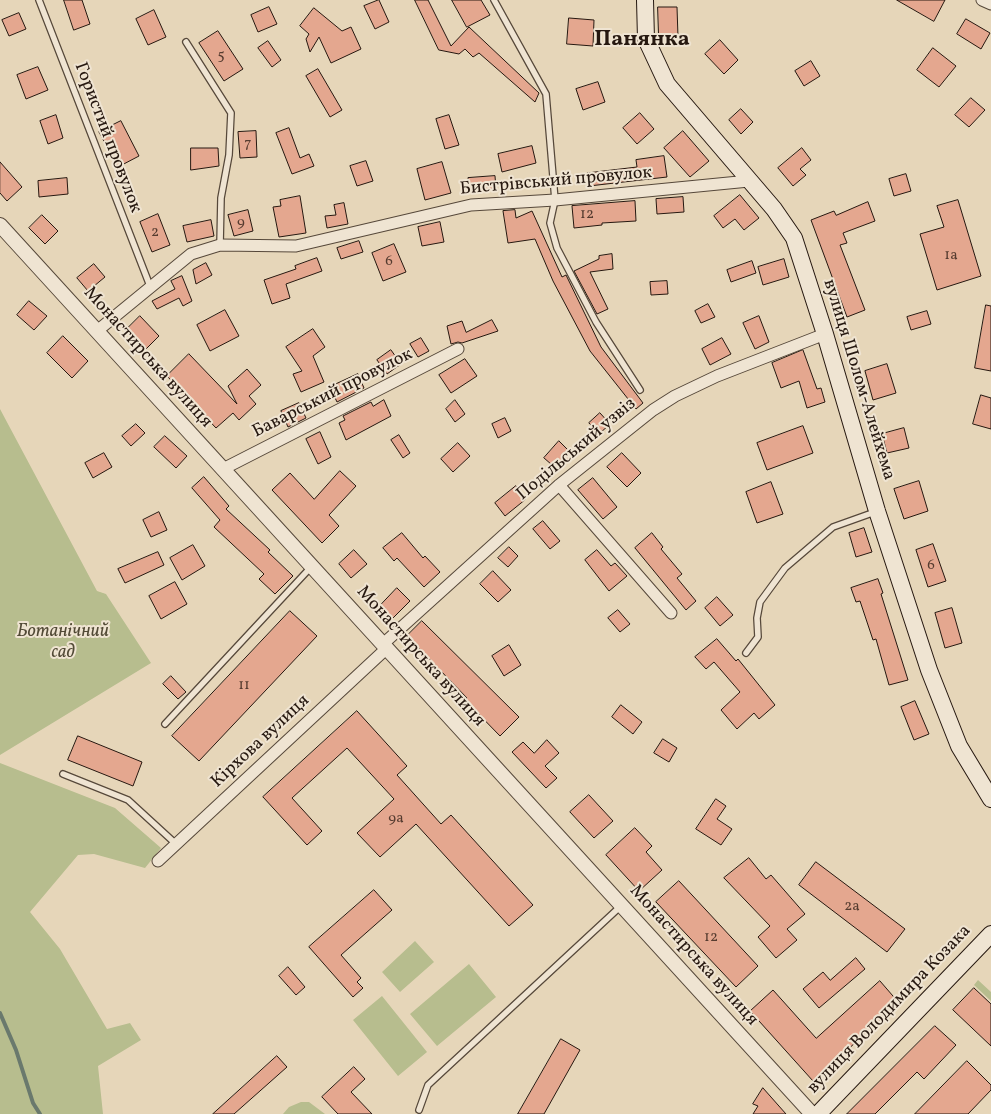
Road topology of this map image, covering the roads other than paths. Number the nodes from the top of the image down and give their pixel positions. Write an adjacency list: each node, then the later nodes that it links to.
1 (39, 0): 11 (lane, Гористий провулок)
2 (494, 0): 8 (lane)
3 (645, 0): 7 (main road, вулиця Шолом-Алейхема)
4 (982, 0): 5 (street)
5 (991, 4)
6 (186, 42): 10 (lane)
7 (750, 181): 8 (street, Бистрівський провулок); 13 (main road, вулиця Шолом-Алейхема)
8 (554, 200): 10 (street, Бистрівський провулок); 15 (lane)
9 (0, 225): 12 (street, Монастирська вулиця)
10 (220, 245): 11 (street, Бистрівський провулок)
11 (150, 286): 12 (street, Бистрівський провулок)
12 (97, 331): 16 (street, Монастирська вулиця)
13 (826, 334): 17 (street, Подільський узвіз); 18 (main road, вулиця Шолом-Алейхема)
14 (458, 349): 16 (street, Баварський провулок)
15 (640, 390)
16 (224, 469): 19 (street, Монастирська вулиця)
17 (559, 485): 20 (street); 21 (street, Подільський узвіз)
18 (877, 511): 22 (lane); 25 (main road, вулиця Шолом-Алейхема)
19 (312, 566): 21 (street, Монастирська вулиця); 23 (lane)
20 (671, 613)
21 (385, 646): 26 (street, Кірхова вулиця); 28 (street, Монастирська вулиця)
22 (746, 653)
23 (165, 724)
24 (63, 774): 26 (lane)
25 (991, 799)
26 (176, 844): 27 (street, Кірхова вулиця)
27 (158, 861)
28 (622, 905): 30 (lane); 31 (street, Монастирська вулиця)
29 (991, 934): 32 (main road, вулиця Володимира Козака)
30 (418, 1110)
31 (812, 1114)
32 (818, 1114)

